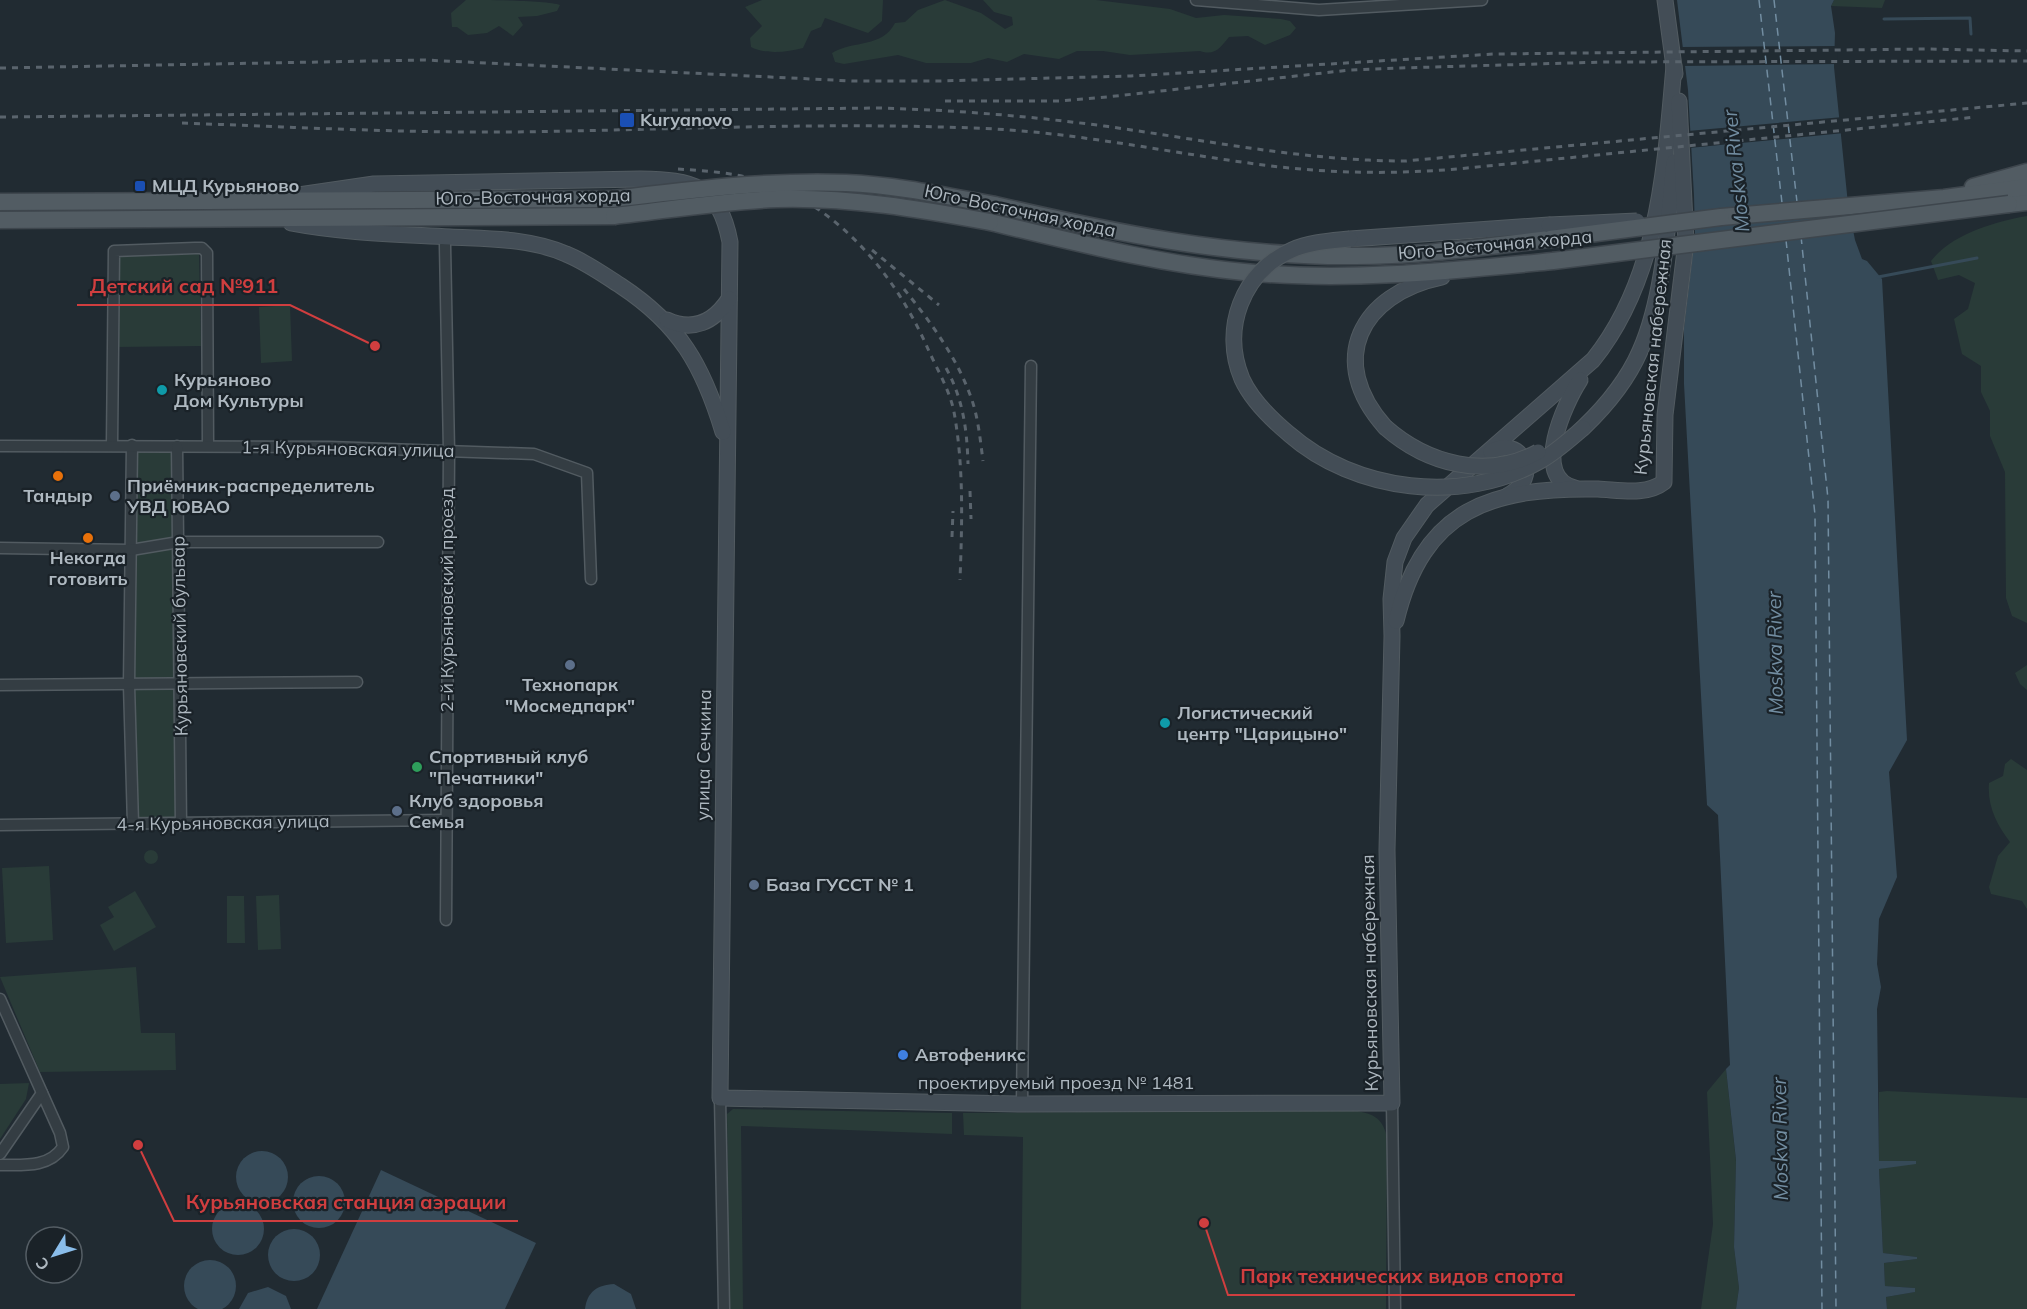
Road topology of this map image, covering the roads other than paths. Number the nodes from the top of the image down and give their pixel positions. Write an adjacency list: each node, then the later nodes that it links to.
1 (1196, 0): 2 (street)
2 (1482, 0)
3 (1665, 0): 4 (street, Курьяновская набережная)
4 (1674, 66): 18 (street, Курьяновская набережная); 20 (street); 29 (street, Курьяновская набережная)
5 (2027, 172): 7 (main road)
6 (2027, 187): 7 (main road, Юго-Восточная хорда)
7 (1944, 198): 13 (main road, Юго-Восточная хорда, bridge)
8 (0, 202): 9 (main road, Юго-Восточная хорда)
9 (268, 202): 13 (main road, Юго-Восточная хорда, bridge); 16 (street, улица Сечкина)
10 (2027, 202): 15 (main road, Юго-Восточная хорда, bridge)
11 (270, 219): 12 (main road, Юго-Восточная хорда); 15 (main road, Юго-Восточная хорда, bridge); 17 (street)
12 (0, 220)
13 (1549, 232): 20 (street, bridge)
14 (445, 245): 27 (street, 2-й Курьяновский проезд)
15 (1488, 267): 20 (street, bridge)
16 (729, 299): 17 (street); 26 (street, улица Сечкина)
17 (664, 319): 26 (street)
18 (1593, 360): 28 (street, Курьяновская набережная); 29 (street)
19 (1031, 366): 50 (street)
20 (1583, 428)
21 (112, 445): 22 (street, 1-я Курьяновская улица); 23 (street, 1-я Курьяновская улица); 25 (street)
22 (132, 445): 24 (street, 1-я Курьяновская улица); 34 (street)
23 (0, 446)
24 (177, 446): 25 (street, 1-я Курьяновская улица); 31 (street, Курьяновский бульвар)
25 (208, 446): 27 (street, 1-я Курьяновская улица)
26 (727, 446): 48 (street, улица Сечкина)
27 (449, 451): 35 (street, 1-я Курьяновская улица); 41 (street, 2-й Курьяновский проезд)
28 (1481, 458): 30 (street); 36 (street, Курьяновская набережная)
29 (1577, 489): 30 (street, Курьяновская набережная)
30 (1505, 497): 36 (street, Курьяновская набережная)
31 (179, 542): 32 (street); 34 (street); 38 (street, Курьяновский бульвар)
32 (378, 542)
33 (0, 548): 34 (street)
34 (131, 550): 40 (street)
35 (591, 579)
36 (1392, 636): 49 (street, Курьяновская набережная)
37 (357, 682): 38 (street)
38 (182, 683): 40 (street); 44 (street, Курьяновский бульвар)
39 (0, 685): 40 (street)
40 (129, 685): 42 (street)
41 (445, 820): 44 (street, 4-я Курьяновская улица); 45 (street, 2-й Курьяновский проезд)
42 (133, 824): 43 (street, 4-я Курьяновская улица); 44 (street, 4-я Курьяновская улица)
43 (0, 825)
44 (181, 825)
45 (446, 920)
46 (0, 999): 47 (street)
47 (42, 1093): 51 (street); 52 (street)
48 (720, 1098): 50 (street, проектируемый проезд № 1481); 53 (street, улица Сечкина)
49 (1392, 1103): 50 (street, проектируемый проезд № 1481); 54 (street, Курьяновская набережная)
50 (1022, 1104)
51 (0, 1154)
52 (0, 1165)
53 (724, 1309)
54 (1395, 1309)

